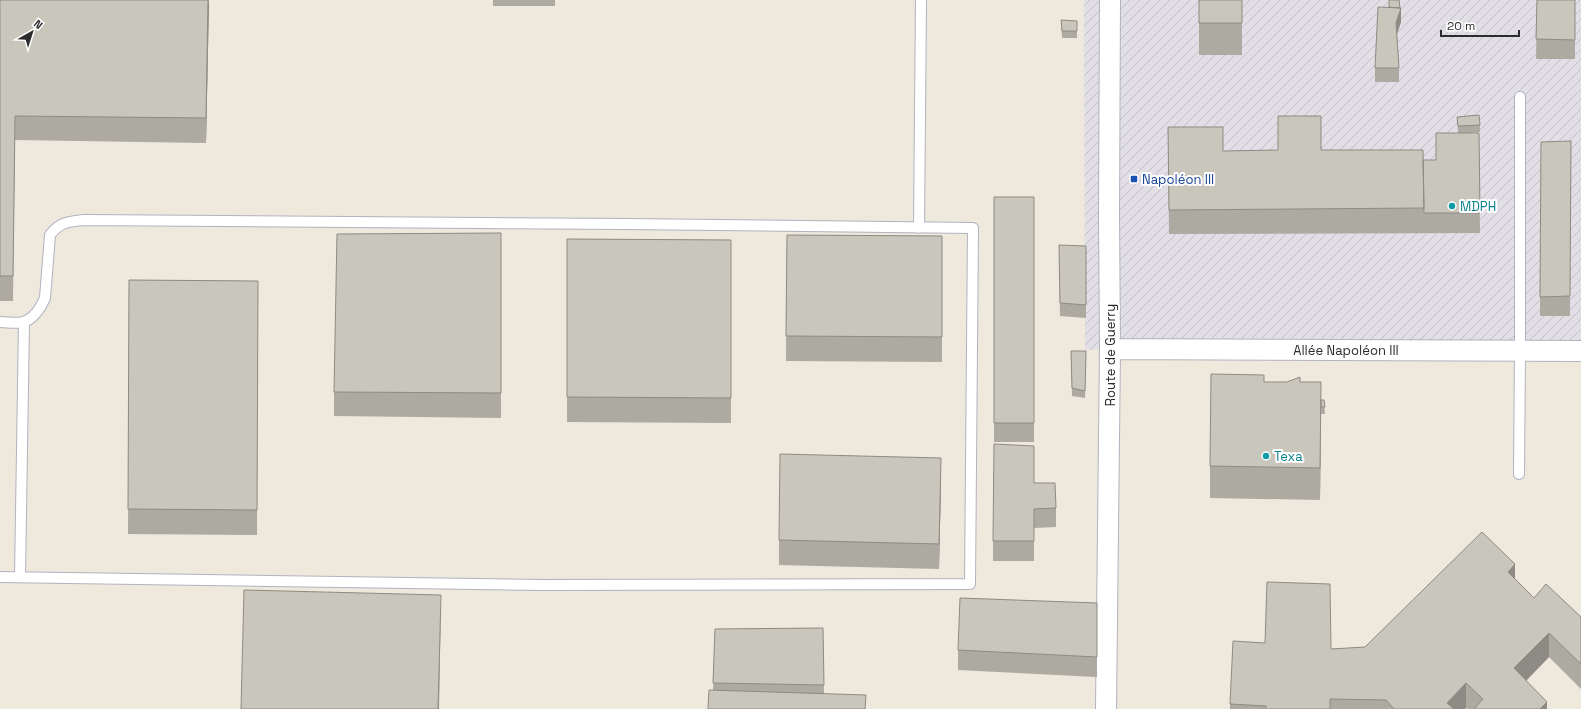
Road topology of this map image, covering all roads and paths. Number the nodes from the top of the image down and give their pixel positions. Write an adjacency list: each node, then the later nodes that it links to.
1 (921, 0): 4 (lane)
2 (1110, 0): 7 (street, Route de Guerry)
3 (1520, 97): 8 (lane)
4 (919, 228): 6 (lane); 12 (lane)
5 (0, 322): 6 (lane)
6 (24, 322): 12 (lane)
7 (1110, 349): 8 (street, Allée Napoléon III); 13 (street, Route de Guerry)
8 (1520, 351): 9 (street, Allée Napoléon III); 10 (lane)
9 (1581, 351)
10 (1519, 474)
11 (0, 577): 12 (lane)
12 (20, 577)
13 (1106, 709)

